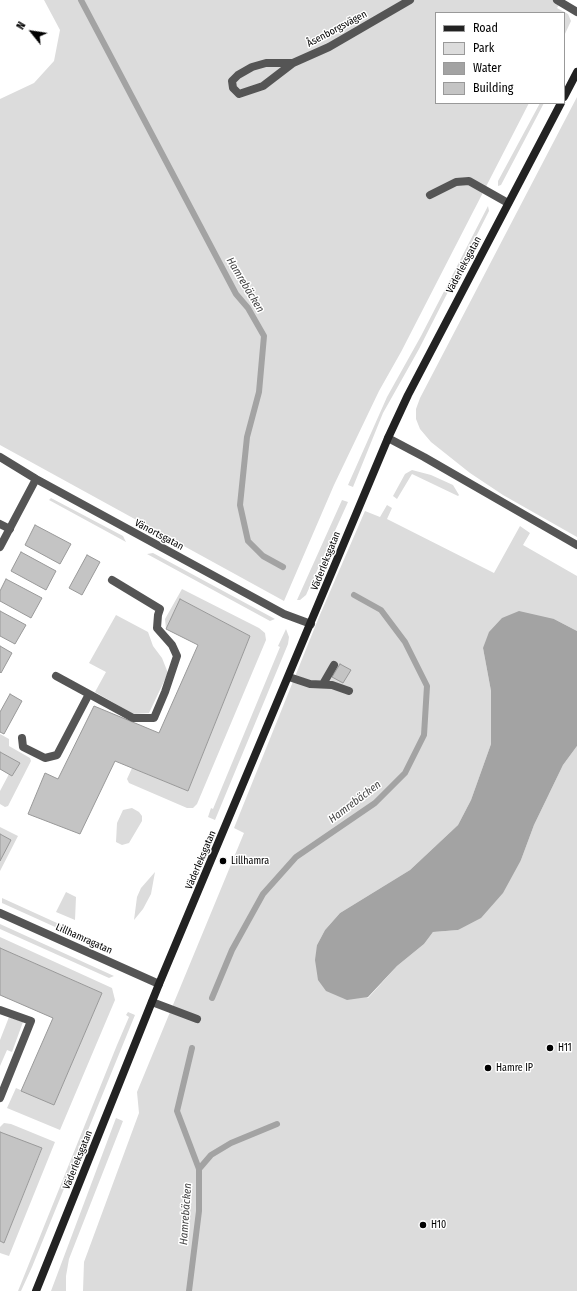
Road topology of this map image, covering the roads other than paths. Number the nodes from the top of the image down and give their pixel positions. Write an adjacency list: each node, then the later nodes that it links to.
1 (410, 0): 4 (street, Åsenborgsvägen)
2 (557, 0): 3 (street)
3 (577, 12)
4 (293, 63): 4 (street, Åsenborgsvägen)
5 (577, 72): 6 (street)
6 (565, 95)
7 (560, 104): 9 (street, Väderleksgatan)
8 (430, 196): 9 (street)
9 (508, 203): 10 (street, Väderleksgatan)
10 (388, 438): 15 (street); 18 (street, Väderleksgatan)
11 (0, 458): 12 (street, Vänortsgatan)
12 (36, 479): 14 (street); 18 (street, Vänortsgatan)
13 (0, 524): 14 (street)
14 (10, 529): 16 (street)
15 (577, 545)
16 (0, 547)
17 (112, 580): 24 (street)
18 (311, 624): 21 (street, Väderleksgatan)
19 (334, 665): 22 (street)
20 (56, 676): 24 (street)
21 (289, 677): 22 (street); 27 (street, Väderleksgatan)
22 (323, 684): 23 (street)
23 (349, 691)
24 (89, 694): 25 (street)
25 (22, 738)
26 (0, 913): 27 (street, Lillhamragatan)
27 (159, 984): 28 (street, Väderleksgatan)
28 (152, 1002): 30 (street); 32 (street, Väderleksgatan)
29 (0, 1010): 31 (street)
30 (197, 1018)
31 (0, 1098)
32 (36, 1291)

